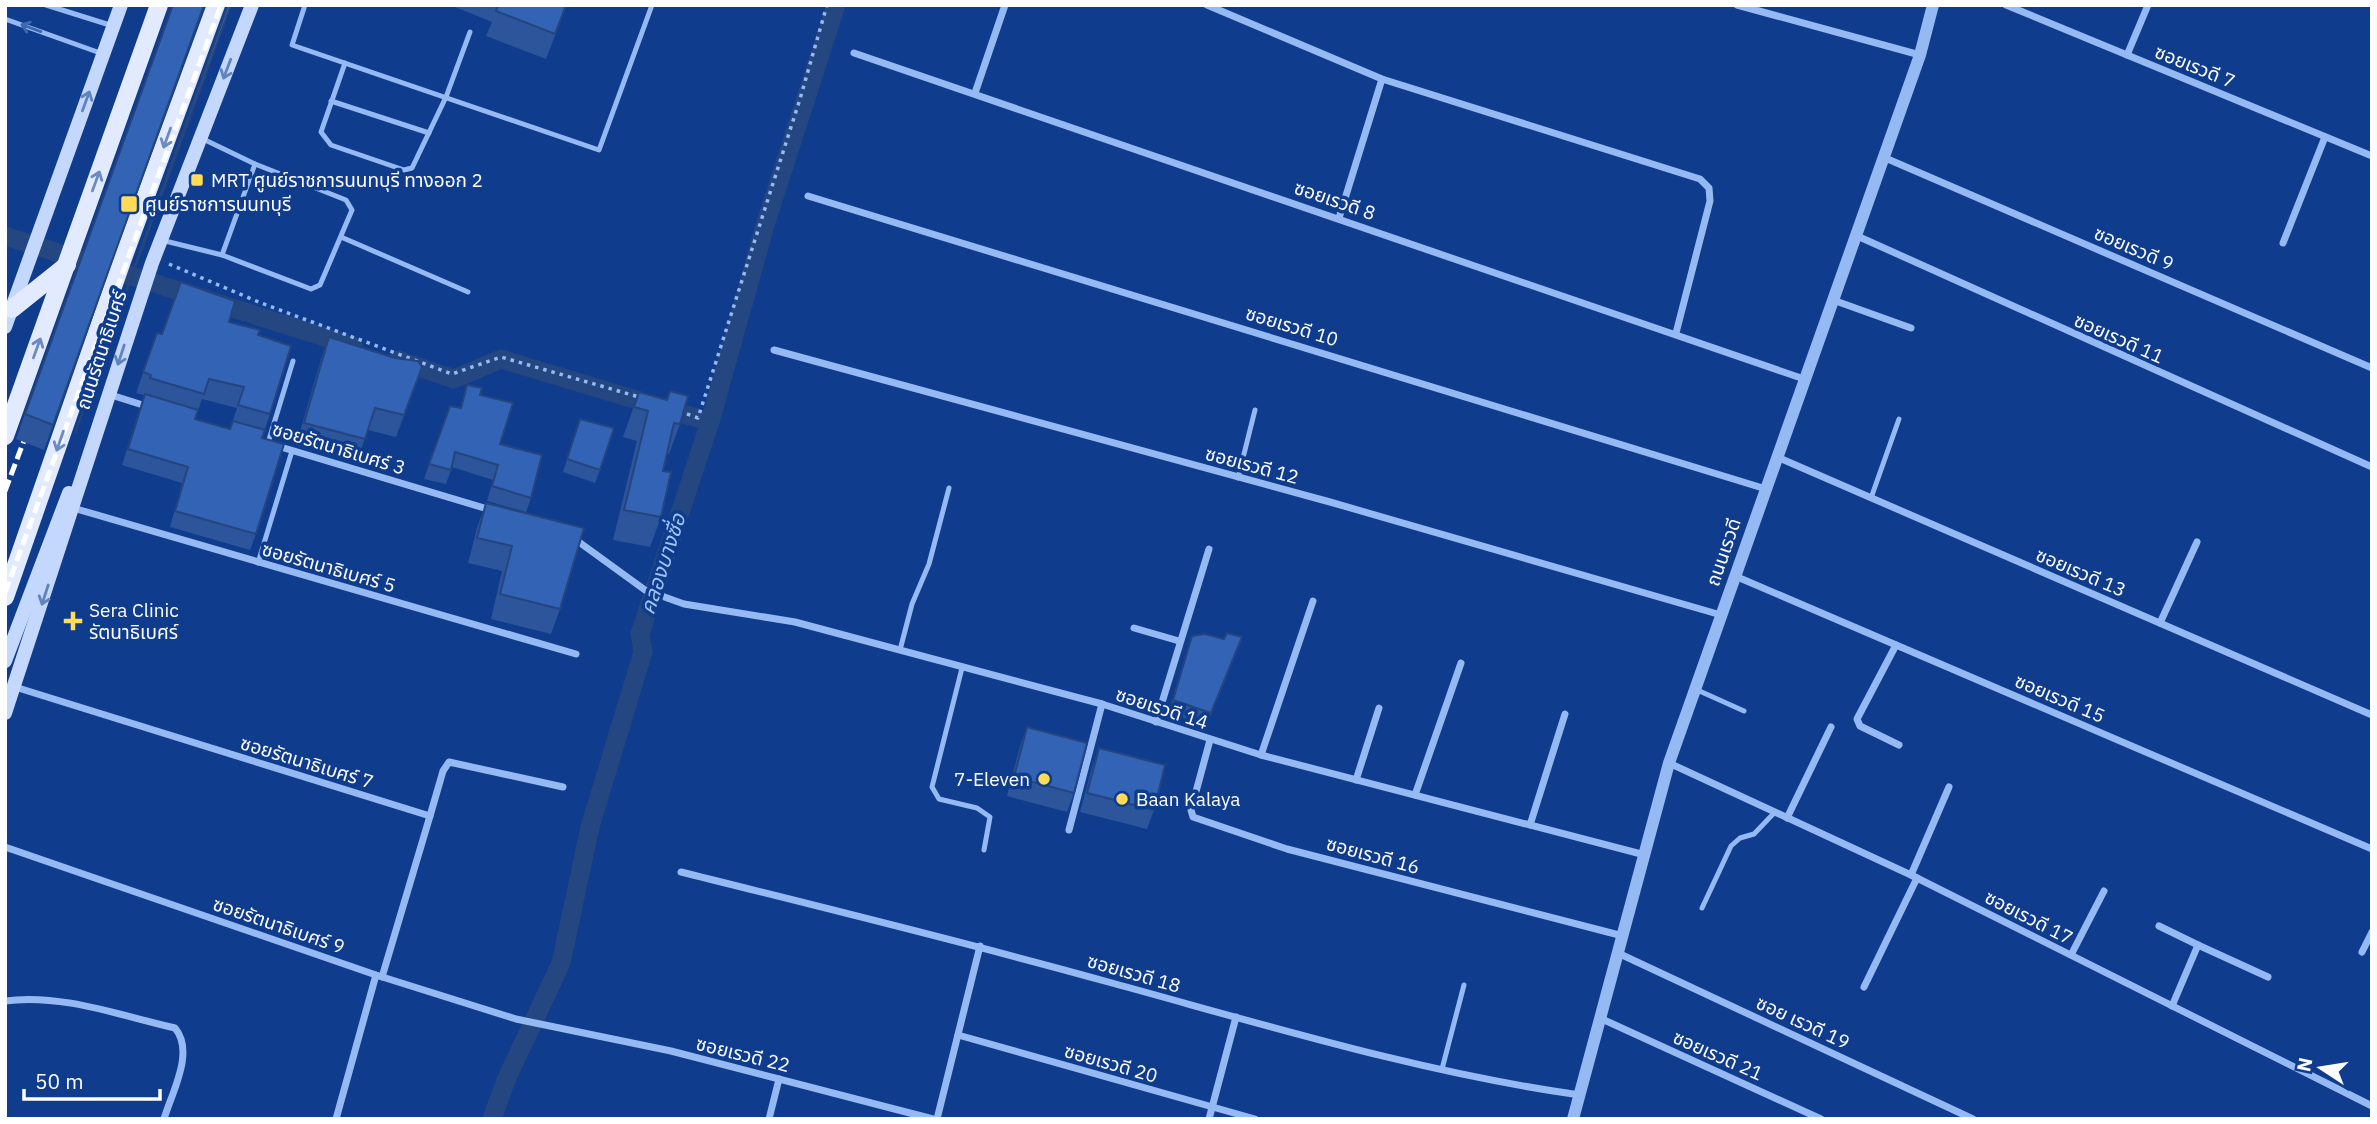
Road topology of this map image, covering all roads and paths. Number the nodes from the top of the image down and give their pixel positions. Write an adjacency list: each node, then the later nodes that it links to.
1 (46, 5): 17 (lane)
2 (121, 5): 17 (main road)
3 (159, 5): 41 (main road, one-way to 3)
4 (216, 5): 77 (main road, ถนนรัตนาธิเบศร์, one-way to 77)
5 (252, 5): 29 (main road, ถนนรัตนาธิเบศร์, one-way to 29)
6 (305, 5): 23 (lane)
7 (652, 5): 26 (lane)
8 (827, 5): 55 (path)
9 (1005, 5): 25 (street)
10 (1207, 5): 24 (street)
11 (1737, 5): 21 (street)
12 (1933, 5): 21 (street, ถนนเรวดี)
13 (2006, 5): 15 (street, ซอยเรวดี 7)
14 (2148, 5): 22 (street)
15 (2015, 7): 22 (street, ซอยเรวดี 7)
16 (5, 19): 20 (lane, one-way to 16)
17 (113, 26): 20 (main road)
18 (470, 32): 26 (lane)
19 (854, 53): 25 (street, ซอยเรวดี 8)
20 (103, 54): 45 (main road, one-way to 20)
21 (1920, 55): 32 (street, ถนนเรวดี)
22 (2127, 55): 30 (street, ซอยเรวดี 7)
23 (345, 63): 26 (lane); 27 (lane)
24 (1382, 79): 35 (street); 48 (street)
25 (975, 93): 35 (street, ซอยเรวดี 8)
26 (446, 97): 28 (lane)
27 (331, 101): 28 (lane); 28 (lane)
28 (429, 133)
29 (200, 137): 33 (lane); 38 (main road, ถนนรัตนาธิเบศร์)
30 (2325, 137): 31 (street, ซอยเรวดี 7); 39 (street)
31 (2372, 156)
32 (1883, 157): 36 (street, ถนนเรวดี); 51 (street, ซอยเรวดี 9)
33 (255, 164): 37 (lane); 40 (lane)
34 (808, 196): 68 (street, ซอยเรวดี 10)
35 (1339, 218): 48 (street, ซอยเรวดี 8)
36 (1855, 235): 44 (street, ถนนเรวดี); 65 (street, ซอยเรวดี 11)
37 (341, 237): 40 (lane); 43 (lane)
38 (161, 240): 40 (lane); 42 (main road, ถนนรัตนาธิเบศร์)
39 (2283, 243)
40 (222, 255)
41 (70, 257): 45 (main road); 59 (main road, one-way to 41)
42 (153, 260): 53 (main road, ถนนรัตนาธิเบศร์, one-way to 53); 54 (path)
43 (468, 292)
44 (1832, 300): 47 (street); 52 (street, ถนนเรวดี)
45 (12, 309): 46 (main road)
46 (5, 327)
47 (1911, 328)
48 (1676, 333): 52 (street, ซอยเรวดี 8)
49 (774, 350): 66 (street, ซอยเรวดี 12)
50 (293, 361): 62 (lane)
51 (2372, 368)
52 (1804, 379): 64 (street, ถนนเรวดี)
53 (108, 394): 57 (street); 61 (main road, ถนนรัตนาธิเบศร์)
54 (645, 399)
55 (671, 409)
56 (1255, 410): 66 (lane)
57 (162, 411)
58 (1899, 419): 69 (lane)
59 (5, 436)
60 (254, 439): 62 (street, ซอยรัตนาธิเบศร์ 3)
61 (94, 442): 70 (main road, ถนนรัตนาธิเบศร์); 86 (main road)
62 (268, 443): 63 (street, ซอยรัตนาธิเบศร์ 3)
63 (292, 451): 71 (street, ซอยรัตนาธิเบศร์ 3); 75 (lane)
64 (1777, 457): 68 (street, ถนนเรวดี); 69 (street, ซอยเรวดี 13)
65 (2372, 467)
66 (1238, 478): 79 (street, ซอยเรวดี 12)
67 (949, 488): 84 (lane)
68 (1766, 489): 76 (street, ถนนเรวดี)
69 (1871, 498): 80 (street, ซอยเรวดี 13)
70 (73, 508): 75 (street, ซอยรัตนาธิเบศร์ 5); 89 (main road, ถนนรัตนาธิเบศร์, one-way to 89)
71 (496, 512)
72 (561, 531): 84 (street, ซอยเรวดี 14)
73 (2197, 542): 80 (street)
74 (1209, 549): 82 (street)
75 (258, 563): 85 (street, ซอยรัตนาธิเบศร์ 5)
76 (1735, 576): 79 (street, ถนนเรวดี); 83 (street, ซอยเรวดี 15)
77 (5, 597)
78 (1313, 601): 101 (street)
79 (1721, 615): 90 (street, ถนนเรวดี)
80 (2160, 623): 96 (street, ซอยเรวดี 13)
81 (1134, 628): 82 (street)
82 (1179, 641): 97 (street)
83 (1896, 645): 100 (street); 113 (street, ซอยเรวดี 15)
84 (900, 650): 88 (street, ซอยเรวดี 14)
85 (576, 654)
86 (5, 660)
87 (1461, 663): 106 (street)
88 (962, 668): 91 (street, ซอยเรวดี 14); 114 (lane)
89 (15, 687): 94 (main road, ถนนรัตนาธิเบศร์); 108 (street, ซอยรัตนาธิเบศร์ 7)
90 (1695, 689): 93 (lane); 102 (street, ถนนเรวดี)
91 (1102, 704): 97 (street, ซอยเรวดี 14); 111 (street)
92 (1379, 708): 103 (street)
93 (1744, 711)
94 (5, 713)
95 (1565, 714): 110 (street)
96 (2372, 715)
97 (1156, 722): 99 (street, ซอยเรวดี 14)
98 (1831, 727): 109 (street)
99 (1210, 740): 101 (street, ซอยเรวดี 14); 122 (street, ซอยเรวดี 16)
100 (1899, 745)
101 (1261, 755): 103 (street, ซอยเรวดี 14)
102 (1669, 763): 107 (street, ซอยเรวดี 17); 115 (street, ถนนเรวดี)
103 (1356, 780): 106 (street, ซอยเรวดี 14)
104 (563, 788): 108 (street)
105 (1949, 788): 117 (street)
106 (1415, 795): 110 (street, ซอยเรวดี 14)
107 (1775, 813): 109 (street, ซอยเรวดี 17); 119 (lane)
108 (430, 816): 128 (street)
109 (1787, 818): 117 (street, ซอยเรวดี 17)
110 (1530, 825): 115 (street, ซอยเรวดี 14)
111 (1069, 830)
112 (5, 847): 128 (street, ซอยรัตนาธิเบศร์ 9)
113 (2372, 849)
114 (984, 850)
115 (1645, 855): 122 (street, ถนนเรวดี)
116 (681, 872): 124 (street, ซอยเรวดี 18)
117 (1914, 877): 127 (street, ซอยเรวดี 17); 131 (street)
118 (2104, 891): 127 (street)
119 (1702, 908)
120 (2159, 926): 123 (street)
121 (2372, 932): 125 (street)
122 (1624, 937): 126 (street, ถนนเรวดี)
123 (2198, 945): 129 (street); 133 (street)
124 (980, 946): 134 (street, ซอยเรวดี 18); 137 (street)
125 (2362, 952)
126 (1620, 954): 135 (street, ถนนเรวดี); 151 (street, ซอย เรวดี 19)
127 (2071, 955): 133 (street, ซอยเรวดี 17)
128 (379, 976): 136 (street, ซอยรัตนาธิเบศร์ 9); 144 (street)
129 (2268, 977)
130 (1464, 985): 138 (lane)
131 (1864, 987)
132 (5, 1001): 143 (street)
133 (2172, 1006): 141 (street, ซอยเรวดี 17)
134 (1236, 1017): 138 (street, ซอยเรวดี 18); 142 (street)
135 (1602, 1020): 140 (street, ถนนเรวดี); 150 (street, ซอยเรวดี 21)
136 (544, 1025): 139 (street, ซอยเรวดี 22)
137 (958, 1035): 142 (street, ซอยเรวดี 20); 146 (street)
138 (1442, 1069): 140 (street, ซอยเรวดี 18)
139 (779, 1079): 145 (street); 146 (street, ซอยเรวดี 22)
140 (1581, 1095): 149 (street, ถนนเรวดี)
141 (2372, 1106)
142 (1212, 1108): 147 (street); 148 (street, ซอยเรวดี 20)
143 (164, 1119)
144 (336, 1119)
145 (769, 1119)
146 (935, 1119)
147 (1209, 1119)
148 (1255, 1119)
149 (1573, 1119)
150 (1821, 1119)
151 (1973, 1119)

